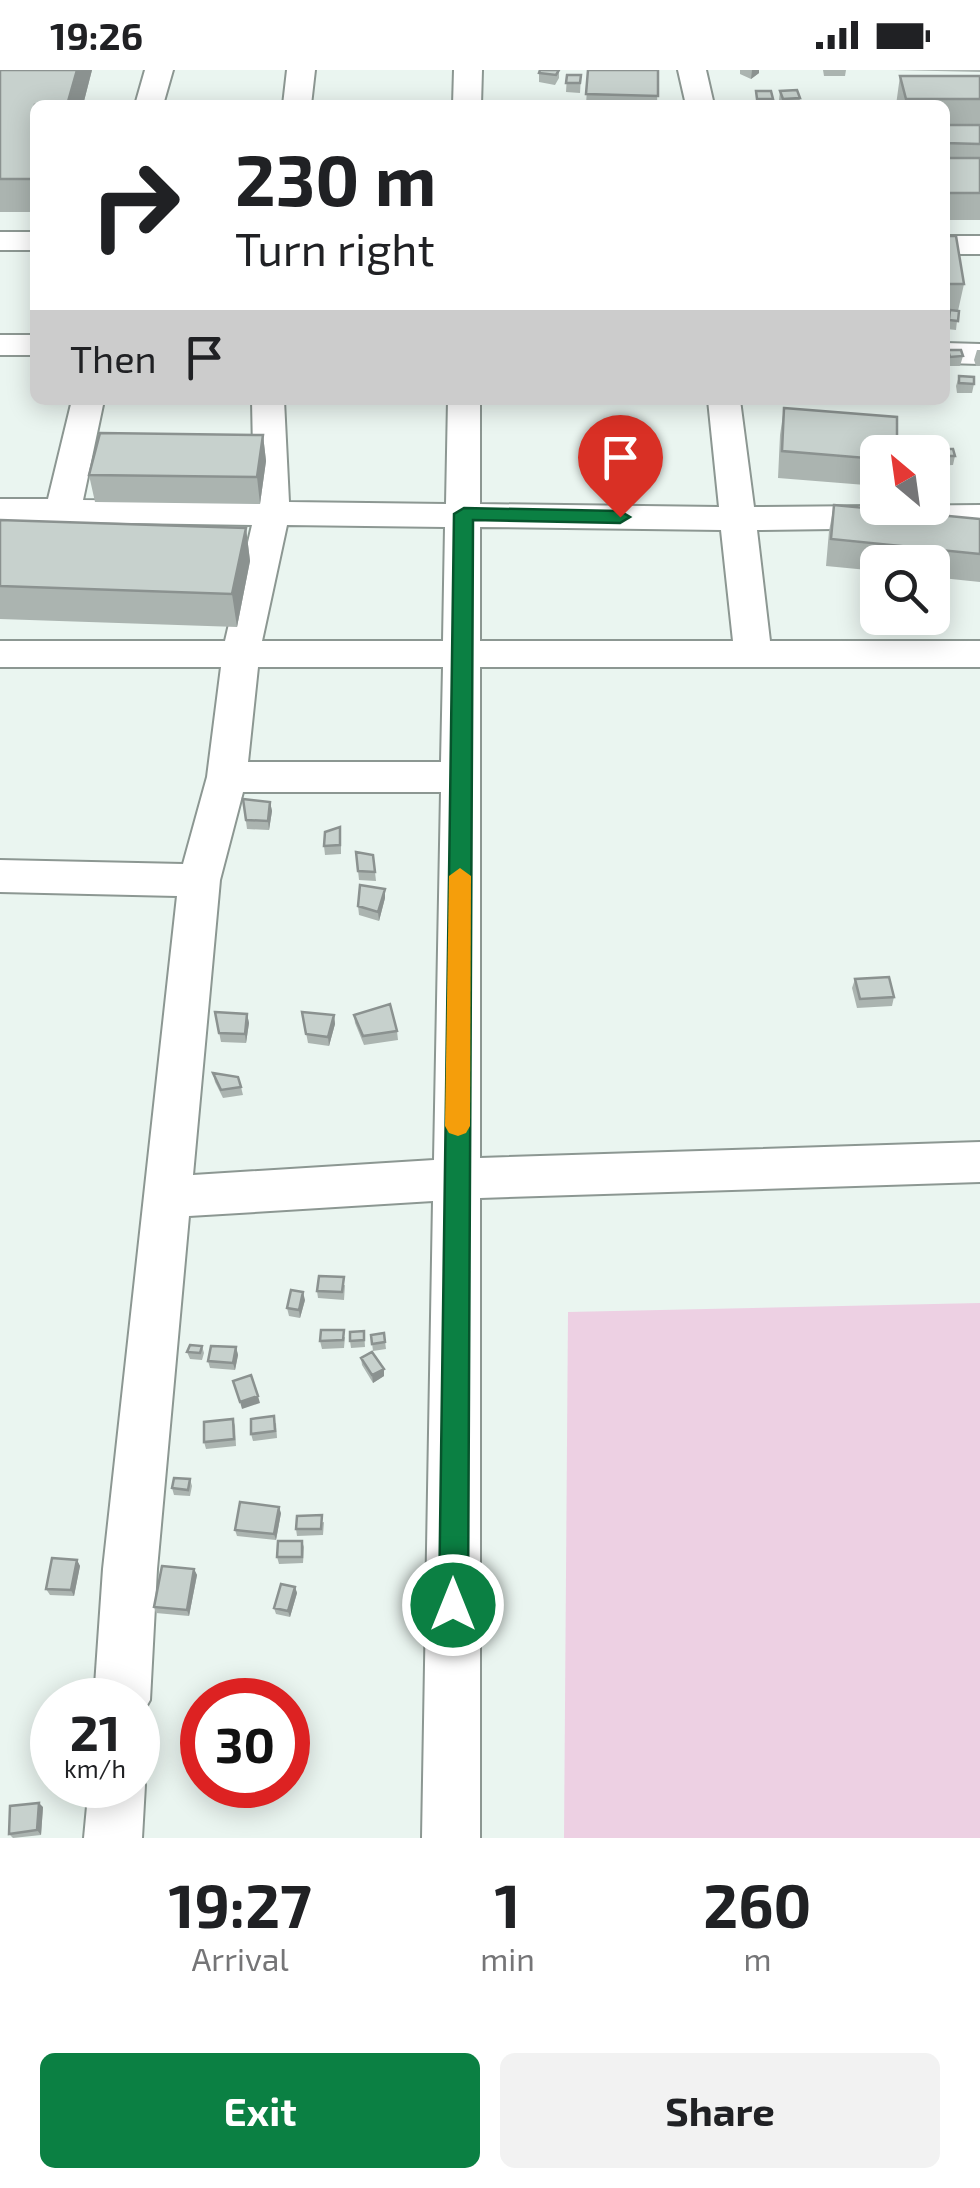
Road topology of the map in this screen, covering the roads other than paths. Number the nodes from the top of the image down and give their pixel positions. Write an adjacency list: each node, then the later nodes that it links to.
1 (159, 70): 5 (street)
2 (301, 70): 6 (street)
3 (468, 70): 7 (street)
4 (692, 70): 8 (street)
5 (150, 100)
6 (297, 100)
7 (468, 100)
8 (699, 100)
9 (0, 241): 10 (street)
10 (30, 241)
11 (950, 245): 12 (street)
12 (980, 245)
13 (0, 345): 14 (street)
14 (30, 345)
15 (950, 353): 16 (street)
16 (980, 354)
17 (87, 405): 22 (street)
18 (268, 405): 23 (street)
19 (464, 405): 24 (street)
20 (725, 405): 26 (street)
21 (0, 510): 22 (street)
22 (64, 510): 23 (street)
23 (272, 510): 24 (street); 30 (street)
24 (464, 514): 26 (street); 27 (street)
25 (980, 516): 26 (street)
26 (738, 519): 28 (street)
27 (462, 653): 28 (street); 30 (street); 33 (street)
28 (753, 653): 31 (street)
29 (0, 654): 30 (street)
30 (241, 654): 32 (street)
31 (980, 654)
32 (227, 777): 33 (street); 35 (street)
33 (461, 778): 37 (street)
34 (0, 876): 35 (street)
35 (199, 880): 38 (street)
36 (980, 1162): 37 (street)
37 (457, 1178): 38 (street); 42 (street)
38 (167, 1197): 39 (street)
39 (123, 1678)
40 (115, 1808): 41 (street)
41 (113, 1838)
42 (451, 1838)

